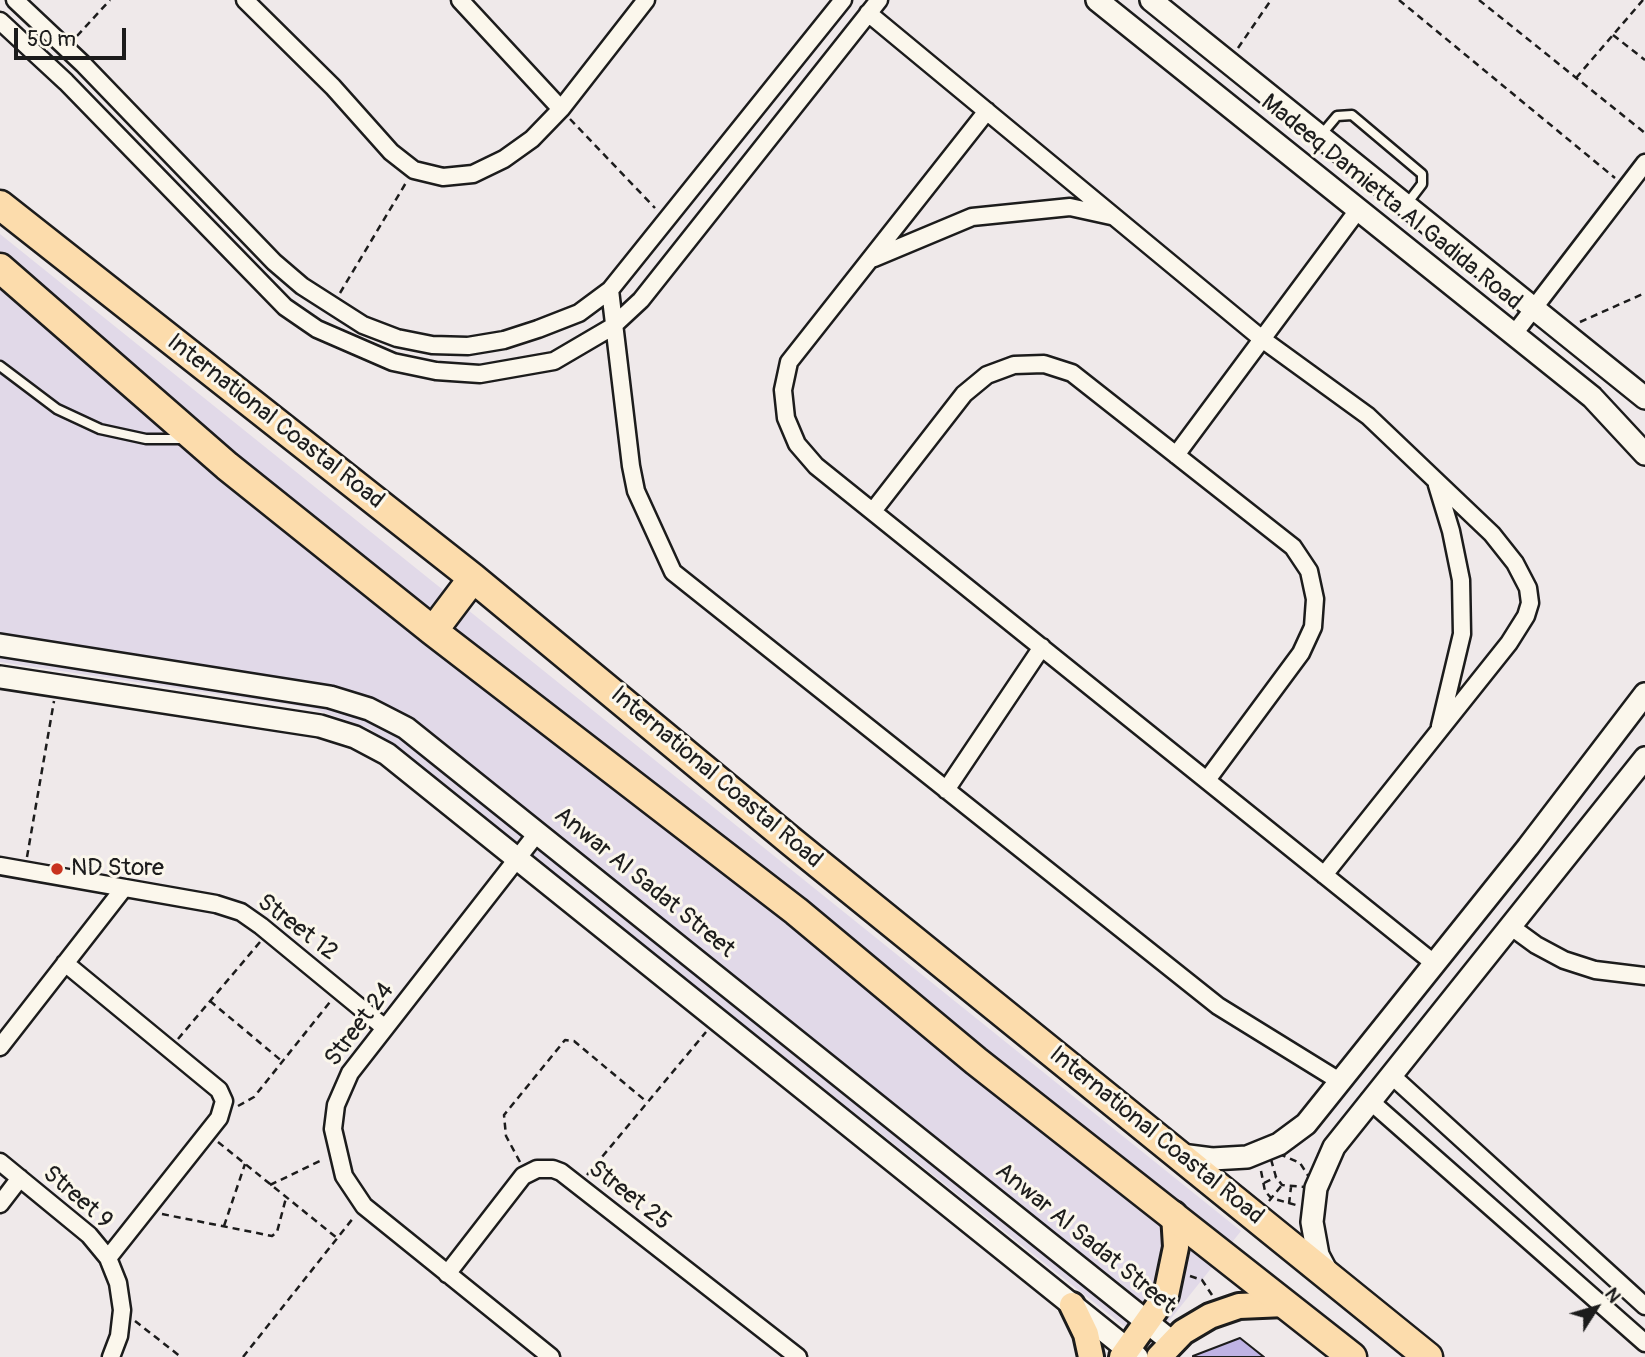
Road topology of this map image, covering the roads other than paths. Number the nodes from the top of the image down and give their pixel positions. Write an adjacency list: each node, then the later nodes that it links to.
1 (15, 0): 21 (street)
2 (245, 0): 11 (street)
3 (460, 0): 11 (street)
4 (646, 0): 11 (street)
5 (843, 0): 21 (street)
6 (879, 0): 9 (street)
7 (1097, 0): 17 (main road, Madeeq Damietta Al Gadida Road)
8 (1151, 0): 13 (main road, Madeeq Damietta Al Gadida Road)
9 (868, 13): 12 (street); 23 (street)
10 (0, 21): 23 (street)
11 (561, 109)
12 (987, 111): 18 (street); 19 (street)
13 (1320, 136): 16 (main road, Madeeq Damietta Al Gadida Road); 16 (lane)
14 (1645, 163): 22 (street)
15 (0, 205): 33 (highway, International Coastal Road)
16 (1406, 205): 22 (main road, Madeeq Damietta Al Gadida Road)
17 (1358, 209): 24 (main road, Madeeq Damietta Al Gadida Road); 25 (street)
18 (1115, 217): 19 (street); 25 (street)
19 (869, 260): 32 (street)
20 (0, 268): 28 (highway, International Coastal Road)
21 (610, 290): 23 (street)
22 (1533, 308): 24 (street); 27 (main road, Madeeq Damietta Al Gadida Road)
23 (612, 327): 44 (street)
24 (1514, 334): 29 (main road, Madeeq Damietta Al Gadida Road)
25 (1262, 339): 30 (street); 31 (street)
26 (0, 366): 28 (lane)
27 (1645, 398)
28 (194, 438): 34 (highway, International Coastal Road)
29 (1645, 454)
30 (1176, 455): 32 (street); 43 (street)
31 (1436, 482): 41 (street); 41 (street)
32 (873, 511): 36 (street)
33 (473, 578): 34 (highway); 61 (highway, International Coastal Road)
34 (433, 631): 65 (highway, International Coastal Road)
35 (0, 645): 37 (main road, Anwar Al Sadat Street)
36 (1042, 647): 43 (street); 44 (street)
37 (49, 651): 39 (main road); 45 (main road, Anwar Al Sadat Street)
38 (0, 677): 39 (main road)
39 (50, 685): 46 (main road)
40 (1645, 694): 52 (main road)
41 (1439, 732): 48 (street)
42 (1645, 758): 50 (main road)
43 (1207, 780): 48 (street)
44 (946, 790): 58 (street)
45 (538, 832): 46 (street, Street 24); 57 (main road, Anwar Al Sadat Street)
46 (518, 859): 54 (street, Street 24); 60 (main road)
47 (0, 866): 49 (street, Street 12)
48 (1324, 875): 52 (street)
49 (124, 888): 51 (street); 54 (street, Street 12)
50 (1510, 926): 53 (street); 56 (main road)
51 (65, 963): 55 (street); 66 (street)
52 (1435, 964): 58 (main road)
53 (1645, 976)
54 (385, 1028): 67 (street, Street 24)
55 (0, 1047)
56 (1390, 1074): 59 (main road); 71 (street)
57 (848, 1082): 60 (main road); 72 (main road, Anwar Al Sadat Street)
58 (1341, 1082): 61 (main road)
59 (1369, 1100): 68 (main road); 73 (street)
60 (829, 1109): 70 (main road)
61 (1181, 1155): 68 (highway, International Coastal Road)
62 (0, 1162): 63 (street, Street 9)
63 (20, 1178): 64 (street); 66 (street, Street 9)
64 (0, 1204)
65 (1174, 1214): 69 (highway, International Coastal Road); 72 (main road)
66 (107, 1258): 76 (street, Street 9)
67 (447, 1274): 77 (street, Street 24); 78 (street, Street 25)
68 (1330, 1277): 81 (highway, International Coastal Road)
69 (1285, 1304): 74 (main road); 80 (highway, International Coastal Road)
70 (1072, 1305): 75 (main road); 79 (main road)
71 (1645, 1306)
72 (1149, 1324): 74 (main road, Anwar Al Sadat Street); 75 (main road)
73 (1642, 1334)
74 (1165, 1350)
75 (1129, 1354)
76 (111, 1357)
77 (551, 1357)
78 (798, 1357)
79 (1091, 1357)
80 (1352, 1357)
81 (1428, 1357)

